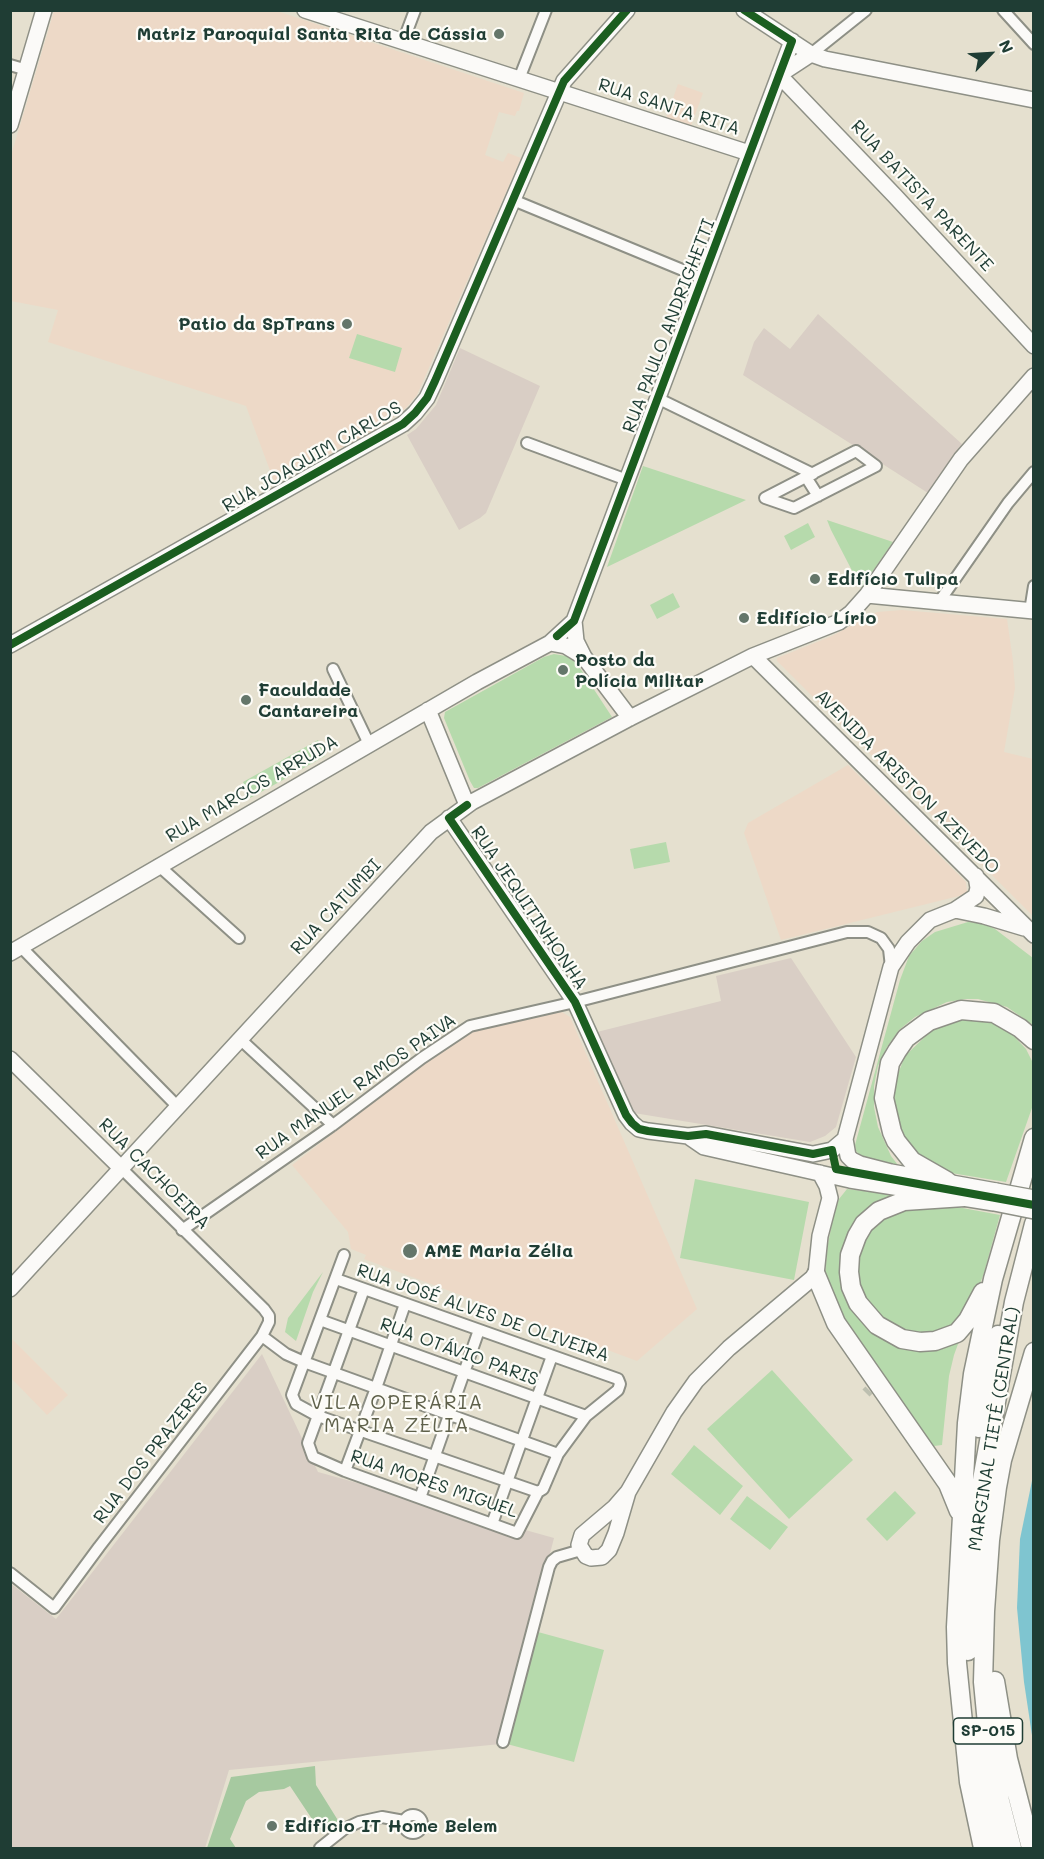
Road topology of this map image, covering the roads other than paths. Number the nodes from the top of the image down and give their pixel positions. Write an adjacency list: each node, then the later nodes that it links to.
1 (44, 10): 14 (main road)
2 (415, 10): 10 (street)
3 (546, 10): 16 (street)
4 (627, 10): 17 (main road, RUA JOAQUIM CARLOS)
5 (744, 10): 9 (main road)
6 (866, 10): 12 (street)
7 (1003, 10): 11 (street)
8 (310, 11): 10 (main road, RUA SANTA RITA)
9 (792, 41): 12 (main road); 15 (main road, RUA PAULO ANDRIGHETTI)
10 (403, 42): 16 (main road, RUA SANTA RITA)
11 (1034, 44)
12 (811, 54): 15 (main road); 18 (main road)
13 (10, 65): 14 (street)
14 (27, 70): 19 (main road)
15 (779, 75): 20 (main road, RUA PAULO ANDRIGHETTI); 23 (main road, RUA BATISTA PARENTE)
16 (519, 79): 17 (main road, RUA SANTA RITA)
17 (558, 93): 20 (main road, RUA SANTA RITA); 21 (main road, RUA JOAQUIM CARLOS)
18 (1034, 100)
19 (10, 125)
20 (748, 153): 22 (main road, RUA PAULO ANDRIGHETTI)
21 (513, 200): 22 (street); 41 (main road, RUA JOAQUIM CARLOS)
22 (702, 278): 25 (main road, RUA PAULO ANDRIGHETTI)
23 (1034, 346)
24 (1034, 376): 34 (main road)
25 (657, 398): 29 (street); 30 (main road, RUA PAULO ANDRIGHETTI)
26 (527, 443): 30 (street)
27 (825, 468): 29 (street); 31 (street); 31 (street)
28 (1034, 472): 36 (street)
29 (809, 475): 32 (street); 32 (street)
30 (627, 480): 39 (main road, RUA PAULO ANDRIGHETTI)
31 (836, 487): 32 (street)
32 (818, 496)
33 (1034, 586): 38 (street)
34 (867, 595): 35 (main road, RUA CATUMBI); 37 (main road, RUA CATUMBI)
35 (895, 599): 36 (main road, RUA CATUMBI); 37 (main road, RUA CATUMBI)
36 (939, 602): 38 (main road, RUA CATUMBI)
37 (857, 608): 42 (main road, RUA CATUMBI)
38 (1032, 611)
39 (574, 621): 40 (main road, RUA MARCOS ARRUDA); 43 (main road)
40 (550, 643): 43 (main road); 45 (main road, RUA MARCOS ARRUDA)
41 (10, 645)
42 (760, 653): 46 (main road, RUA CATUMBI); 51 (main road, AVENIDA ARISTON AZEVEDO)
43 (584, 657): 46 (main road)
44 (333, 669): 47 (street)
45 (428, 710): 47 (main road, RUA MARCOS ARRUDA); 48 (main road)
46 (630, 718): 48 (main road, RUA CATUMBI)
47 (369, 744): 50 (main road, RUA MARCOS ARRUDA)
48 (467, 806): 49 (main road, RUA CATUMBI)
49 (449, 818): 57 (main road, RUA JEQUITINHONHA); 58 (main road, RUA CATUMBI)
50 (159, 866): 54 (street); 55 (main road, RUA MARCOS ARRUDA)
51 (976, 876): 52 (main road); 53 (main road, AVENIDA ARISTON AZEVEDO)
52 (956, 910): 53 (main road); 56 (main road)
53 (1030, 932)
54 (239, 938)
55 (16, 950): 61 (street)
56 (891, 967): 57 (street, RUA MANUEL RAMOS PAIVA); 65 (main road)
57 (575, 1002): 62 (street, RUA MANUEL RAMOS PAIVA); 63 (main road, RUA JEQUITINHONHA)
58 (240, 1039): 61 (main road, RUA CATUMBI); 62 (street)
59 (1034, 1040): 69 (highway)
60 (10, 1059): 66 (main road, RUA CACHOEIRA)
61 (178, 1107): 66 (main road, RUA CATUMBI)
62 (333, 1125): 76 (street, RUA MANUEL RAMOS PAIVA)
63 (688, 1136): 65 (main road); 67 (main road)
64 (1034, 1138): 80 (highway)
65 (845, 1139): 69 (main road)
66 (121, 1168): 76 (street, RUA CACHOEIRA); 81 (main road, RUA CATUMBI)
67 (820, 1173): 68 (main road); 72 (main road)
68 (850, 1180): 70 (main road); 72 (main road)
69 (947, 1181): 71 (main road)
70 (964, 1197): 71 (main road); 80 (highway)
71 (995, 1197): 73 (main road, bridge); 74 (main road, bridge)
72 (830, 1198): 78 (main road)
73 (1034, 1198)
74 (1034, 1211)
75 (1034, 1224): 83 (highway, MARGINAL TIETÊ (CENTRAL))
76 (182, 1230): 85 (street, RUA CACHOEIRA)
77 (344, 1255): 79 (street)
78 (816, 1275): 110 (main road); 112 (highway)
79 (336, 1279): 82 (street, RUA JOSÉ ALVES DE OLIVEIRA); 86 (street)
80 (993, 1279): 107 (highway)
81 (10, 1289)
82 (364, 1289): 84 (street, RUA JOSÉ ALVES DE OLIVEIRA); 87 (street)
83 (1014, 1302): 107 (highway); 121 (highway, MARGINAL TIETÊ (CENTRAL))
84 (405, 1304): 88 (street, RUA JOSÉ ALVES DE OLIVEIRA); 90 (street)
85 (269, 1316): 89 (street, RUA DOS PRAZERES)
86 (320, 1320): 87 (street, RUA OTÁVIO PARIS); 93 (street)
87 (349, 1330): 90 (street, RUA OTÁVIO PARIS); 95 (street)
88 (479, 1330): 92 (street, RUA JOSÉ ALVES DE OLIVEIRA); 94 (street)
89 (262, 1336): 93 (street); 115 (street, RUA DOS PRAZERES)
90 (391, 1345): 94 (street, RUA OTÁVIO PARIS); 97 (street)
91 (1034, 1352): 116 (highway, SP-015)
92 (552, 1356): 96 (street, RUA JOSÉ ALVES DE OLIVEIRA); 98 (street)
93 (304, 1362): 95 (street); 100 (street)
94 (464, 1372): 98 (street, RUA OTÁVIO PARIS); 99 (street)
95 (333, 1373): 97 (street); 100 (street)
96 (619, 1380): 101 (street, RUA MORES MIGUEL)
97 (376, 1388): 99 (street); 102 (street)
98 (537, 1398): 101 (street, RUA OTÁVIO PARIS); 103 (street)
99 (450, 1414): 103 (street); 105 (street)
100 (318, 1416): 102 (street); 106 (street, RUA MORES MIGUEL)
101 (586, 1416): 104 (street, RUA MORES MIGUEL)
102 (360, 1430): 105 (street); 106 (street)
103 (522, 1441): 104 (street); 108 (street)
104 (558, 1454): 109 (street, RUA MORES MIGUEL)
105 (435, 1456): 108 (street); 111 (street)
106 (345, 1471): 111 (street, RUA MORES MIGUEL)
107 (963, 1472): 112 (highway)
108 (507, 1483): 109 (street); 113 (street)
109 (538, 1492): 113 (street, RUA MORES MIGUEL)
110 (628, 1492): 114 (main road); 114 (main road)
111 (420, 1498): 113 (street, RUA MORES MIGUEL)
112 (962, 1519): 120 (highway)
113 (492, 1524)
114 (581, 1550): 117 (street)
115 (10, 1573)
116 (985, 1611): 122 (highway, SP-015); 123 (highway)
117 (503, 1742)
118 (404, 1821): 119 (street)
119 (325, 1846)
120 (983, 1848)
121 (997, 1848)
122 (1012, 1848)
123 (1031, 1848)

